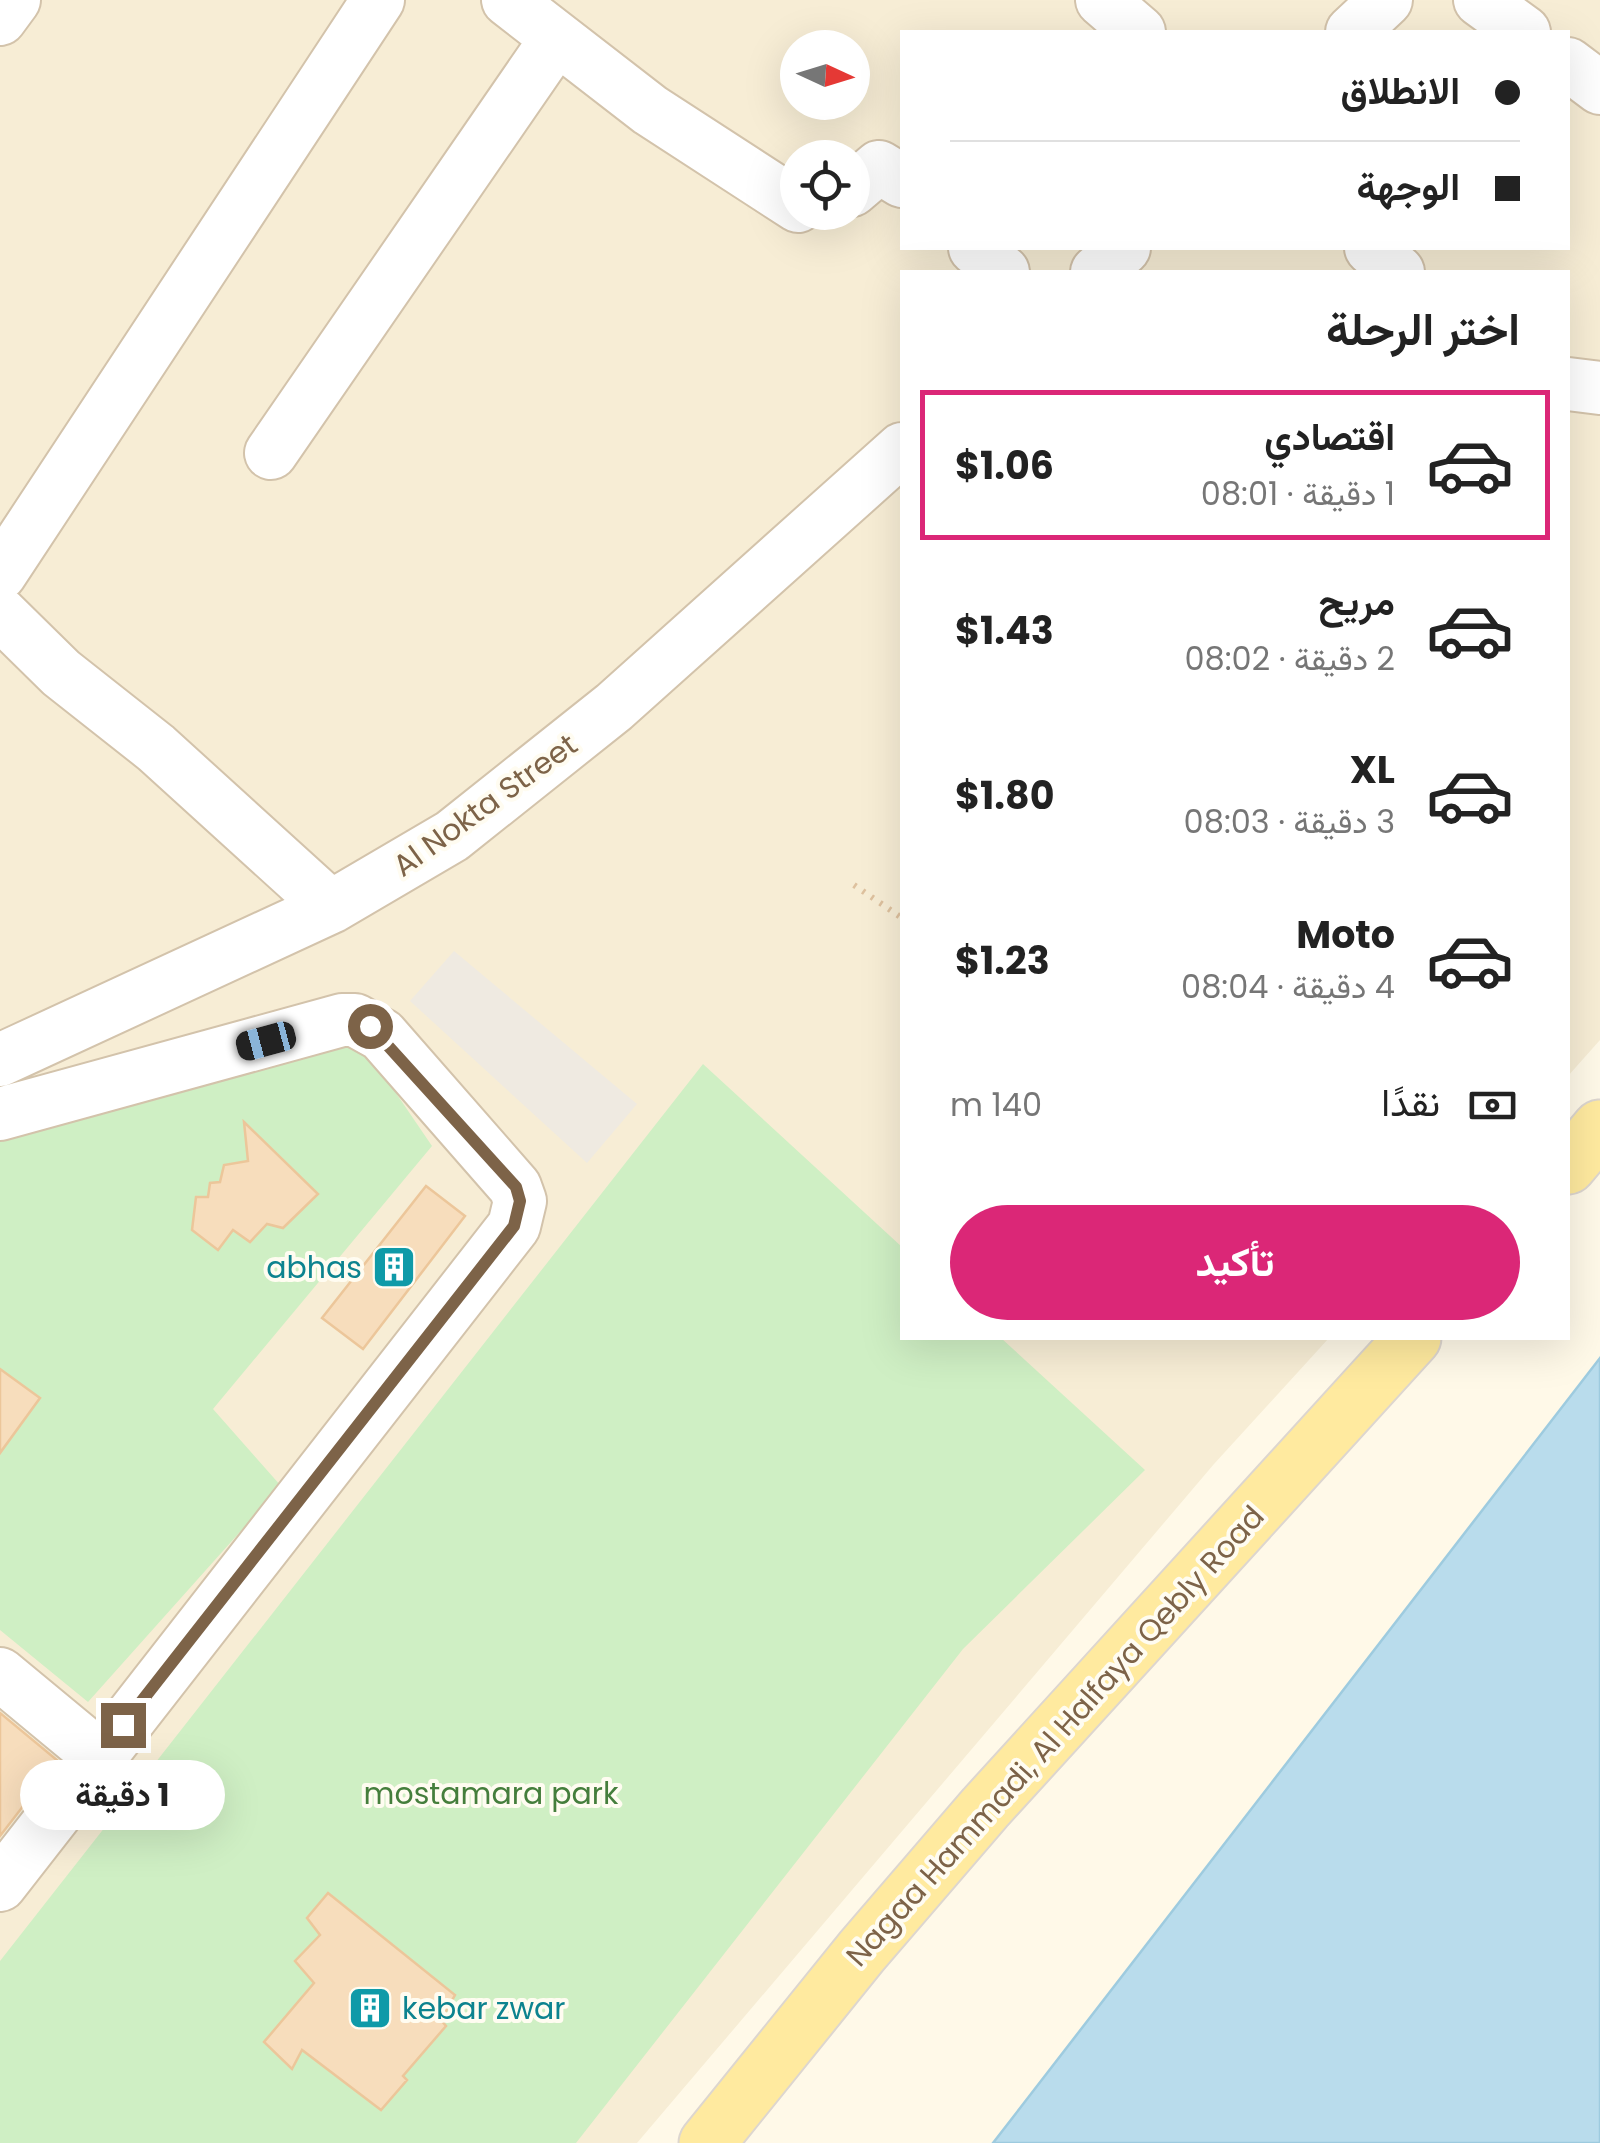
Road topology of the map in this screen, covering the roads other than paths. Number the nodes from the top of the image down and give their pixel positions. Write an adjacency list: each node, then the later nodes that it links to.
1 (14, 0): 7 (street)
2 (378, 0): 27 (street)
3 (508, 0): 11 (street)
4 (1102, 0): 8 (street)
5 (1386, 0): 9 (street)
6 (1480, 0): 10 (street)
7 (0, 18)
8 (1137, 30)
9 (1354, 30)
10 (1521, 30)
11 (557, 38): 16 (street); 26 (street)
12 (1570, 66): 13 (street)
13 (1600, 88)
14 (870, 174): 15 (street)
15 (900, 180)
16 (780, 194)
17 (978, 250): 20 (street)
18 (1122, 250): 21 (street)
19 (1373, 250): 22 (street)
20 (1001, 270)
21 (1099, 270)
22 (1396, 270)
23 (1570, 384): 24 (street)
24 (1600, 388)
25 (900, 450): 29 (street, Al Nokta Street)
26 (270, 453)
27 (0, 574)
28 (0, 613): 29 (street)
29 (331, 907): 30 (street, Al Nokta Street)
30 (0, 1060)
31 (0, 1114): 36 (street)
32 (1600, 1128): 33 (main road)
33 (1570, 1164)
34 (1411, 1340): 38 (main road, Nagaa Hammadi, Al Halfaya Qebly Road)
35 (0, 1674): 36 (street)
36 (98, 1756): 37 (street)
37 (0, 1886)
38 (707, 2143)

